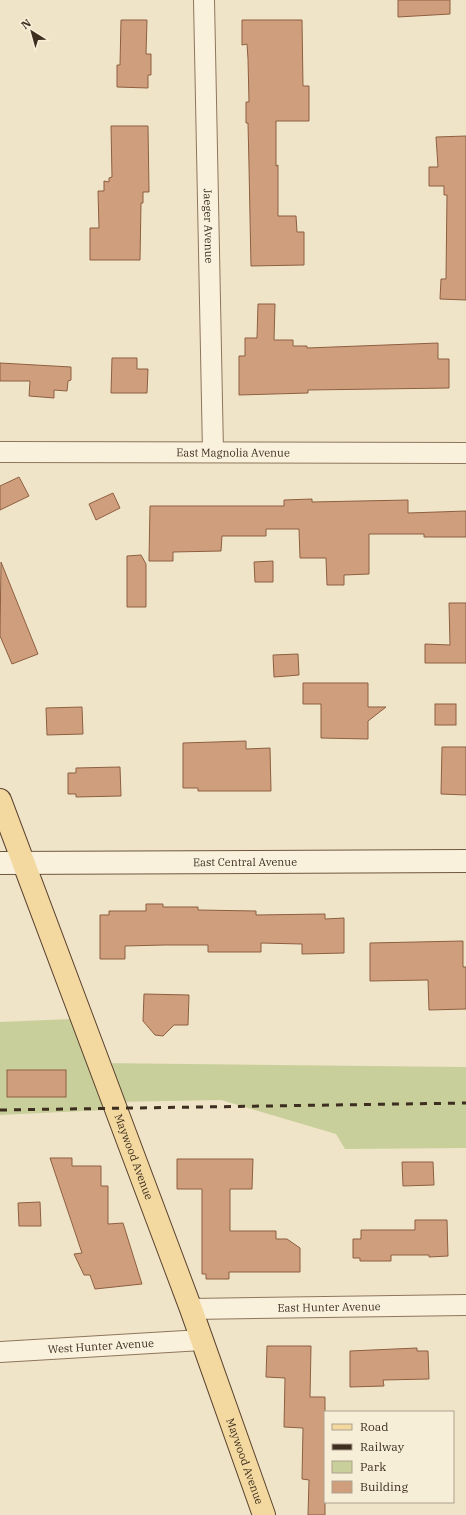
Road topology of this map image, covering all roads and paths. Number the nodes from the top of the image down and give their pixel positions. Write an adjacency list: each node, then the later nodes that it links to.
1 (204, 0): 3 (street, Jaeger Avenue)
2 (0, 452): 3 (street, East Magnolia Avenue)
3 (213, 452): 4 (street, East Magnolia Avenue)
4 (466, 453)
5 (0, 800): 7 (main road, Maywood Avenue)
6 (466, 861): 7 (street, East Central Avenue)
7 (25, 863): 8 (street, East Central Avenue); 10 (main road, Maywood Avenue)
8 (0, 864)
9 (466, 1304): 10 (street, East Hunter Avenue)
10 (191, 1309): 11 (main road, Maywood Avenue)
11 (202, 1340): 12 (street, West Hunter Avenue); 13 (main road, Maywood Avenue)
12 (0, 1352)
13 (264, 1515)

